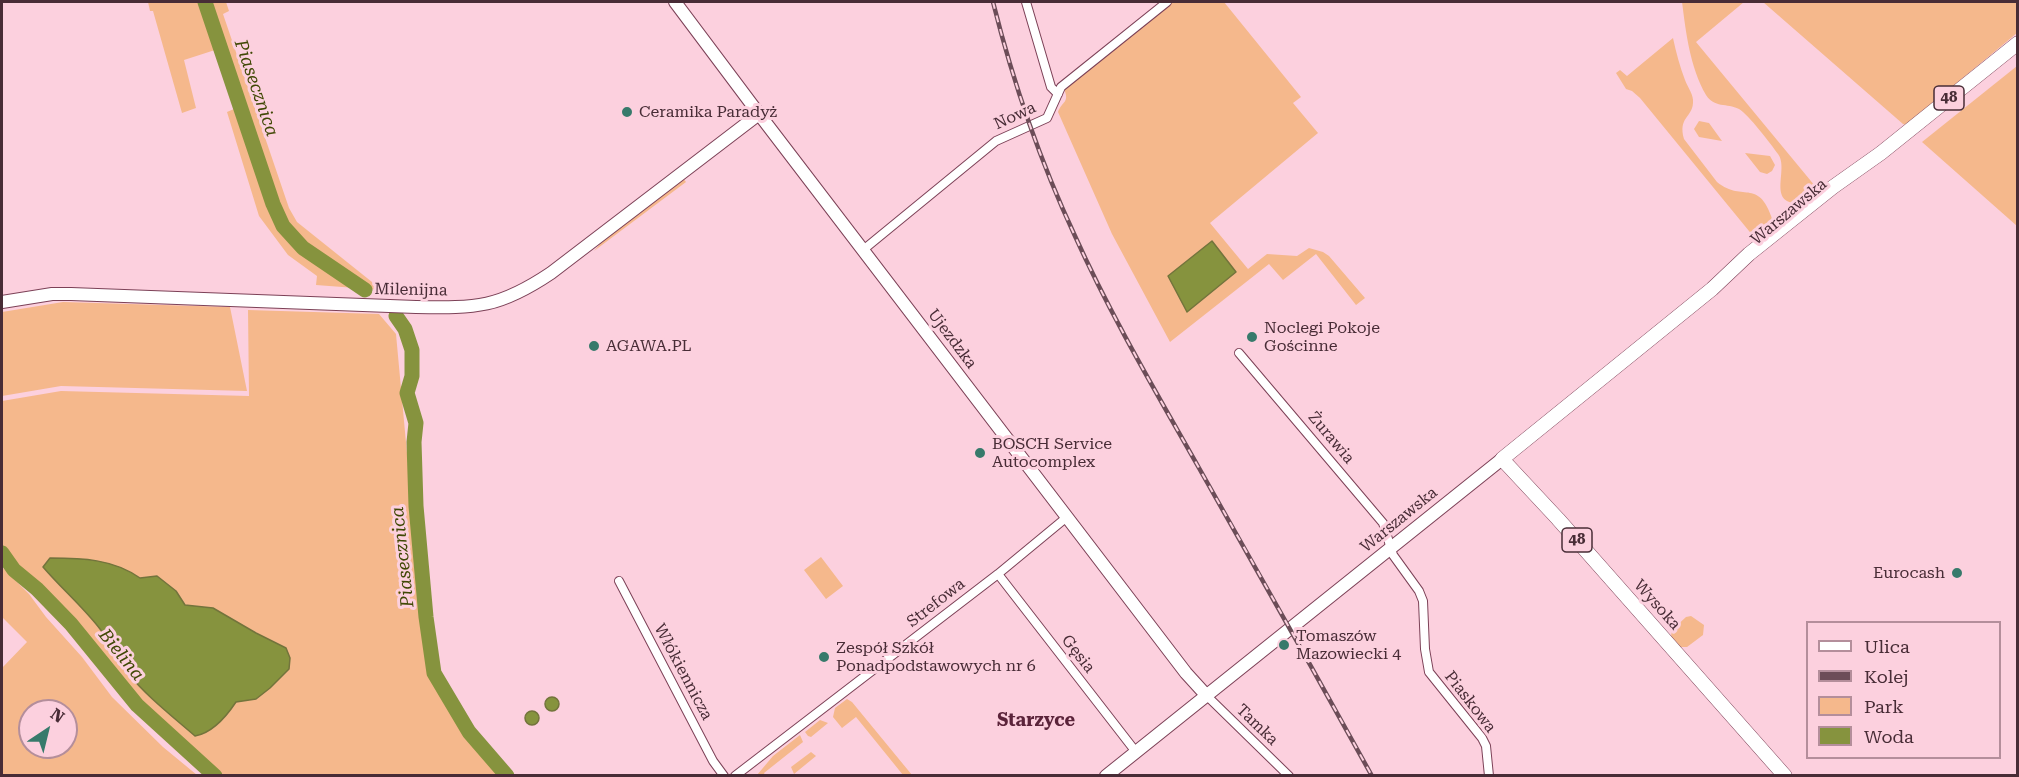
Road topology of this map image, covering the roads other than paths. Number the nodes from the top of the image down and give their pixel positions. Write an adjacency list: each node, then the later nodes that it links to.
1 (675, 2): 6 (main road, Ujezdzka)
2 (1026, 2): 5 (street)
3 (1167, 2): 5 (street, Nowa)
4 (2018, 43): 10 (main road, Warszawska / 48)
5 (1058, 94): 7 (street, Nowa)
6 (759, 114): 7 (main road, Ujezdzka); 8 (main road, Milenijna)
7 (863, 250): 11 (main road, Ujezdzka)
8 (2, 302)
9 (1239, 353): 12 (street, Żurawia)
10 (1502, 459): 12 (main road, Warszawska); 22 (main road, Wysoka / 48)
11 (1067, 517): 13 (street, Strefowa); 15 (main road, Ujezdzka)
12 (1391, 549): 15 (main road, Warszawska); 21 (street, Piaskowa)
13 (998, 574): 16 (street, Gęsia); 18 (street, Strefowa)
14 (619, 581): 17 (street, Włókiennicza)
15 (1206, 695): 16 (main road, Warszawska); 20 (street, Tamka)
16 (1136, 752): 19 (main road, Warszawska)
17 (724, 776)
18 (735, 776)
19 (1106, 776)
20 (1289, 776)
21 (1489, 776)
22 (1785, 776)

